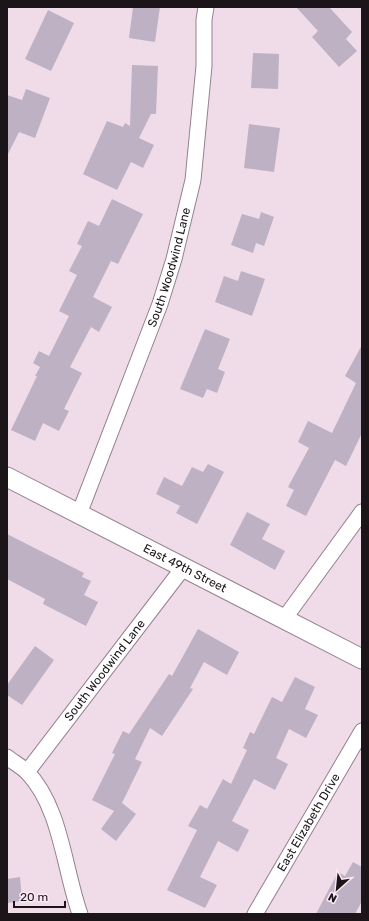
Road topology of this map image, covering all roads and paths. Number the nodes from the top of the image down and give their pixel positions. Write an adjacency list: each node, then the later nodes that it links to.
1 (206, 7): 4 (street, South Woodwind Lane)
2 (7, 477): 4 (street, East 49th Street)
3 (362, 512): 6 (street)
4 (79, 514): 5 (street, East 49th Street)
5 (183, 568): 6 (street, East 49th Street); 10 (street, South Woodwind Lane)
6 (284, 619): 7 (street, East 49th Street)
7 (362, 659)
8 (362, 731): 12 (street, East Elizabeth Drive)
9 (7, 757): 10 (street)
10 (27, 772): 11 (street)
11 (80, 914)
12 (255, 914)

